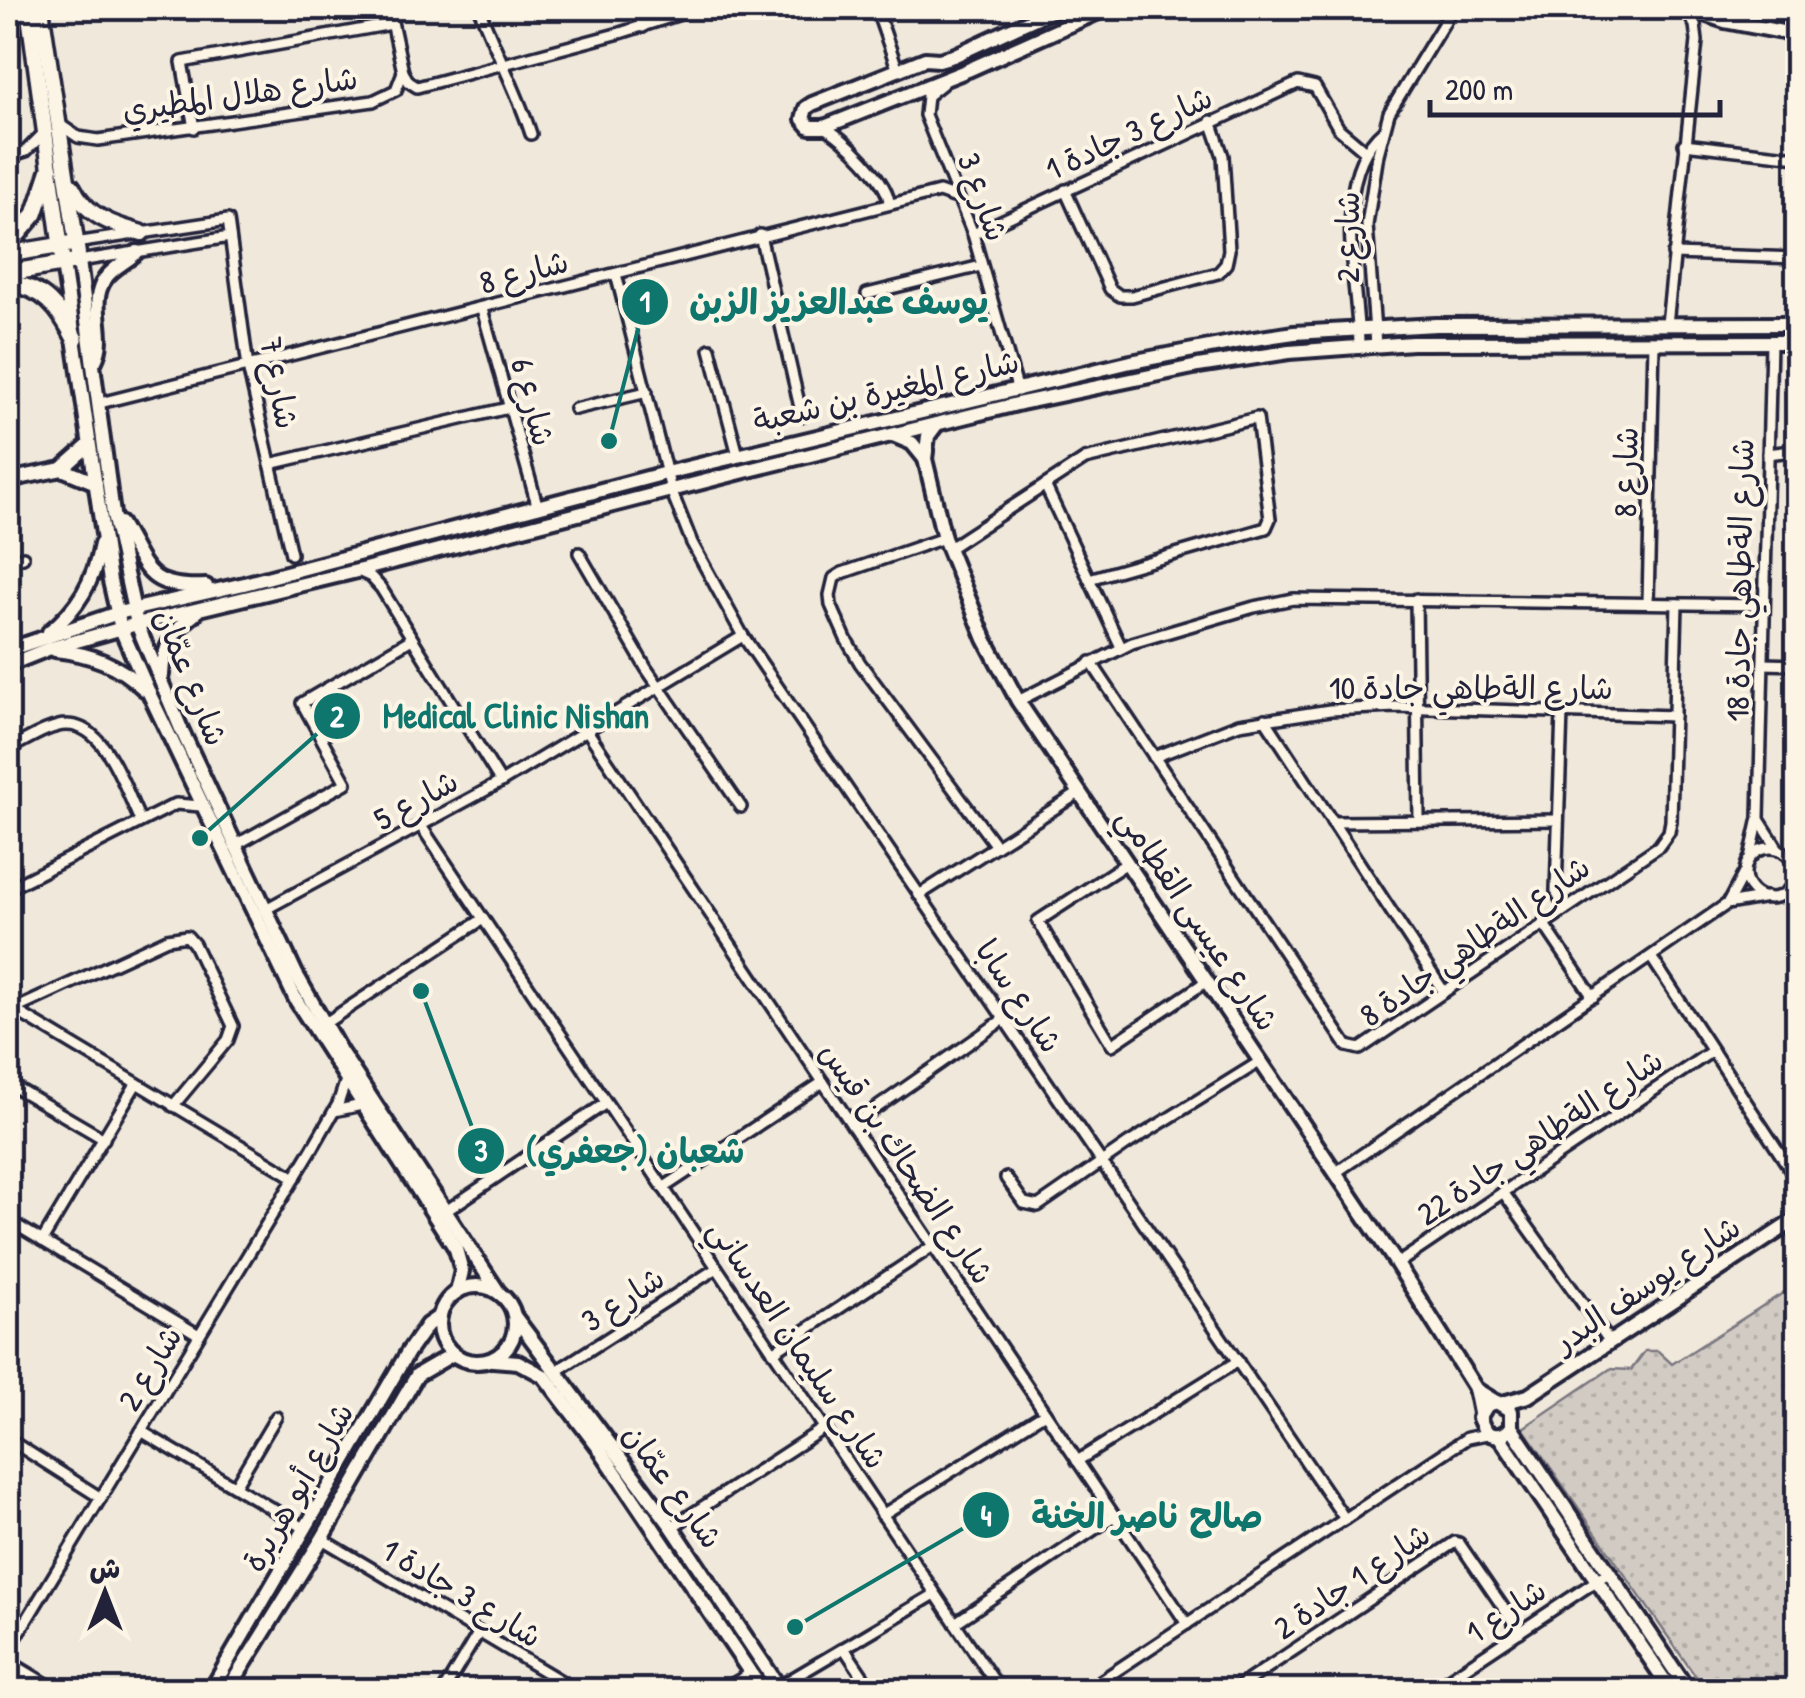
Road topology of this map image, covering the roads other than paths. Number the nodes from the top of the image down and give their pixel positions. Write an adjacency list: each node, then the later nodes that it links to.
1 (28, 8): 25 (main road, شارع عمّان)
2 (41, 8): 25 (main road, شارع عمّان)
3 (389, 8): 15 (street)
4 (479, 8): 19 (street)
5 (637, 8): 16 (street)
6 (699, 8): 16 (street, شارع هلال المطيري)
7 (876, 8): 20 (street)
8 (1057, 8): 20 (main road)
9 (1107, 8): 22 (main road)
10 (1453, 8): 28 (street, شارع 2)
11 (1684, 8): 14 (main road); 18 (street)
12 (1750, 8): 13 (main road)
13 (1798, 16)
14 (1725, 21): 17 (main road); 18 (street)
15 (392, 24): 21 (street); 27 (street)
16 (642, 27): 19 (street, شارع هلال المطيري)
17 (1798, 35)
18 (1698, 41): 30 (street)
19 (502, 66): 21 (street, شارع هلال المطيري); 29 (street)
20 (897, 68): 26 (main road)
21 (403, 72): 27 (street, شارع هلال المطيري)
22 (950, 78): 26 (main road); 36 (street, شارع 3)
23 (1309, 83): 24 (street, شارع 3 جادة 1); 31 (street, شارع 2)
24 (1211, 122): 35 (street, شارع 3 جادة 1); 35 (street)
25 (52, 127): 27 (street, شارع هلال المطيري); 32 (street); 34 (main road, شارع عمّان)
26 (824, 127): 37 (street)
27 (194, 128)
28 (1384, 130): 31 (street, شارع 2); 59 (street, شارع 2)
29 (530, 134)
30 (1684, 144): 33 (street); 47 (street)
31 (1364, 150): 58 (street, شارع 2)
32 (8, 157)
33 (1798, 157)
34 (58, 171): 38 (main road); 42 (main road, شارع عمّان); 43 (highway)
35 (1065, 190): 39 (street, شارع 3 جادة 1)
36 (959, 200): 37 (street, شارع 8); 39 (street, شارع 3)
37 (889, 204): 40 (street, شارع 8)
38 (148, 232): 41 (street, شارع 7); 42 (street); 44 (street)
39 (973, 234): 50 (street, شارع 3)
40 (760, 235): 52 (street, شارع 8); 75 (street)
41 (230, 237): 44 (street); 68 (street, شارع 7)
42 (68, 244): 46 (highway); 49 (main road, شارع عمّان)
43 (8, 246)
44 (158, 248): 45 (street)
45 (137, 252): 49 (street); 67 (main road)
46 (8, 254)
47 (1673, 254): 48 (street); 56 (street)
48 (1798, 258)
49 (71, 263): 51 (highway); 60 (main road, شارع عمّان); 67 (main road, شارع عمّان)
50 (981, 266): 54 (street); 69 (street, شارع 3)
51 (8, 273)
52 (616, 274): 55 (street, شارع 8); 70 (street)
53 (8, 283): 60 (highway)
54 (867, 294)
55 (482, 309): 68 (street, شارع 8); 73 (street, شارع 6)
56 (1667, 324): 57 (main road, شارع المغيرة بن شعبة); 59 (main road, شارع المغيرة بن شعبة)
57 (1798, 324)
58 (1359, 328): 59 (main road, شارع المغيرة بن شعبة); 65 (street, شارع 2); 69 (main road, شارع المغيرة بن شعبة)
59 (1376, 328): 64 (street, شارع 2)
60 (74, 339): 78 (main road, شارع عمّان)
61 (1654, 342): 62 (main road, شارع المغيرة بن شعبة); 64 (main road, شارع المغيرة بن شعبة); 104 (street, شارع 8)
62 (1771, 342): 63 (main road, شارع المغيرة بن شعبة); 80 (street, شارع الةطاهي جادة 18)
63 (1798, 342)
64 (1376, 345): 65 (main road, شارع المغيرة بن شعبة)
65 (1359, 346): 72 (main road, شارع المغيرة بن شعبة)
66 (710, 349): 81 (street)
67 (94, 363): 71 (main road, شارع عمّان)
68 (248, 367): 71 (street, شارع 8); 83 (street, شارع 7)
69 (1017, 388): 72 (street, شارع 3); 81 (main road, شارع المغيرة بن شعبة)
70 (646, 392): 74 (street); 85 (street)
71 (100, 403): 91 (main road, شارع عمّان)
72 (1021, 403): 76 (main road, شارع المغيرة بن شعبة)
73 (508, 408): 83 (street); 90 (street, شارع 6)
74 (575, 409)
75 (802, 416)
76 (937, 424): 77 (main road, شارع المغيرة بن شعبة); 82 (main road)
77 (893, 435): 82 (main road); 89 (main road, شارع المغيرة بن شعبة)
78 (90, 446): 84 (main road); 87 (main road, شارع عمّان)
79 (1798, 450): 80 (street)
80 (1768, 454): 106 (street, شارع الةطاهي جادة 18)
81 (738, 455): 85 (main road, شارع المغيرة بن شعبة)
82 (924, 458): 93 (main road, شارع عيسى القطامي)
83 (270, 464): 95 (street, شارع 7)
84 (62, 469): 86 (main road); 87 (main road)
85 (666, 473): 89 (street); 90 (main road, شارع المغيرة بن شعبة)
86 (8, 480)
87 (96, 483): 92 (main road, شارع عمّان)
88 (1044, 485): 93 (street); 100 (street); 100 (street)
89 (671, 490): 97 (main road, شارع المغيرة بن شعبة); 112 (street, شارع سابا)
90 (538, 508): 101 (main road, شارع المغيرة بن شعبة)
91 (114, 514): 101 (main road); 107 (main road, شارع عمّان)
92 (104, 532): 109 (main road, شارع عمّان); 114 (main road)
93 (946, 543): 124 (main road, شارع عيسى القطامي); 145 (street)
94 (579, 553): 122 (street)
95 (291, 554)
96 (23, 557): 98 (street)
97 (395, 561): 99 (main road, شارع المغيرة بن شعبة); 102 (street)
98 (8, 562)
99 (357, 571): 102 (street); 108 (main road, شارع المغيرة بن شعبة)
100 (1089, 578): 115 (street)
101 (244, 584): 107 (main road, شارع المغيرة بن شعبة)
102 (381, 588): 113 (street)
103 (1416, 598): 104 (street); 115 (street); 125 (street)
104 (1648, 603): 105 (street)
105 (1677, 604): 106 (street); 127 (street, شارع الةطاهي جادة 8)
106 (1764, 606): 118 (street, شارع الةطاهي جادة 18)
107 (133, 609): 109 (main road, شارع المغيرة بن شعبة); 110 (main road, شارع عمّان)
108 (199, 610): 110 (main road, شارع المغيرة بن شعبة); 121 (main road)
109 (118, 613): 111 (main road, شارع عمّان); 114 (main road, شارع المغيرة بن شعبة)
110 (137, 624): 111 (main road, شارع المغيرة بن شعبة); 121 (main road, شارع عمّان)
111 (122, 629): 114 (main road, شارع المغيرة بن شعبة); 123 (main road, شارع عمّان)
112 (743, 636): 122 (street, شارع 5); 154 (street, شارع سابا)
113 (410, 640): 133 (street); 144 (street)
114 (46, 643): 116 (main road, شارع المغيرة بن شعبة); 119 (main road, شارع المغيرة بن شعبة); 123 (main road)
115 (1121, 647): 117 (street)
116 (8, 650)
117 (1091, 662): 124 (street); 131 (street, شارع الةطاهي جادة 8)
118 (1763, 664): 120 (street); 138 (street, شارع الةطاهي جادة 18)
119 (8, 665)
120 (1798, 665)
121 (162, 682): 144 (main road, شارع عمّان)
122 (659, 686): 129 (street, شارع 5); 137 (street)
123 (150, 695): 132 (main road, شارع عمّان)
124 (1018, 701): 134 (main road, شارع عيسى القطامي)
125 (1418, 708): 126 (street, شارع الةطاهي جادة 10); 128 (street, شارع الةطاهي جادة 10); 139 (street)
126 (1562, 712): 127 (street, شارع الةطاهي جادة 10); 141 (street)
127 (1674, 716): 157 (street, شارع الةطاهي جادة 8)
128 (1265, 719): 131 (street, شارع الةطاهي جادة 10); 142 (street)
129 (586, 730): 133 (street, شارع 5); 171 (street, شارع الضحاك بن قيس)
130 (8, 749): 140 (street)
131 (1154, 757): 163 (street, شارع الةطاهي جادة 8)
132 (190, 782): 135 (street); 136 (main road, شارع عمّان)
133 (500, 782): 143 (street, شارع 5)
134 (1079, 792): 145 (street); 148 (main road, شارع عيسى القطامي)
135 (176, 804): 136 (street); 140 (street)
136 (202, 806): 170 (main road, شارع عمّان)
137 (742, 807)
138 (1758, 818): 146 (street); 147 (street, شارع الةطاهي جادة 18)
139 (1420, 819): 141 (street); 142 (street)
140 (140, 820): 151 (street)
141 (1558, 820): 157 (street)
142 (1332, 822): 163 (street)
143 (421, 826): 158 (street, شارع 5); 159 (street, شارع سليمان العدساني)
144 (234, 846): 158 (main road, شارع عمّان)
145 (996, 846): 154 (street)
146 (1778, 849): 147 (street); 150 (street)
147 (1750, 858): 149 (street)
148 (1127, 864): 162 (main road, شارع عيسى القطامي); 162 (street)
149 (1745, 870): 155 (street); 156 (street)
150 (1796, 872): 152 (street)
151 (8, 889)
152 (1785, 892): 153 (street); 155 (street)
153 (1798, 892)
154 (920, 894): 166 (street, شارع سابا)
155 (1767, 897): 156 (street)
156 (1727, 904): 161 (street)
157 (1565, 908): 160 (street, شارع الةطاهي جادة 8)
158 (264, 910): 167 (main road, شارع عمّان)
159 (484, 918): 167 (street); 174 (street, شارع سليمان العدساني)
160 (1543, 923): 163 (street, شارع الةطاهي جادة 8); 164 (street)
161 (1651, 956): 164 (street); 168 (street)
162 (1207, 981): 169 (main road, شارع عيسى القطامي)
163 (1444, 992)
164 (1592, 996): 181 (street)
165 (10, 1008): 173 (street); 176 (street)
166 (1004, 1019): 178 (street); 180 (street, شارع سابا)
167 (324, 1024): 187 (main road, شارع عمّان)
168 (1712, 1051): 184 (street); 186 (street, شارع الةطاهي جادة 22)
169 (1261, 1061): 180 (street); 181 (main road, شارع عيسى القطامي)
170 (346, 1080): 175 (main road, شارع عمّان); 177 (street, شارع 2)
171 (823, 1082): 178 (street, شارع الضحاك بن قيس); 185 (street)
172 (8, 1083): 179 (street)
173 (136, 1084): 176 (street); 179 (street)
174 (606, 1103): 185 (street, شارع سليمان العدساني); 187 (street)
175 (362, 1105): 177 (street); 194 (main road, شارع عمّان)
176 (173, 1106): 182 (street)
177 (334, 1111): 182 (street, شارع 2)
178 (852, 1125): 191 (street, شارع الضحاك بن قيس)
179 (104, 1139): 190 (street)
180 (1102, 1162): 183 (street); 203 (street, شارع سابا)
181 (1334, 1173): 192 (main road, شارع عيسى القطامي)
182 (294, 1178): 198 (street, شارع 2)
183 (1006, 1178)
184 (1798, 1180)
185 (663, 1188): 193 (street, شارع سليمان العدساني)
186 (1503, 1192): 192 (street, شارع الةطاهي جادة 22); 199 (street)
187 (446, 1210): 195 (main road, شارع عمّان)
188 (1798, 1218): 199 (main road, شارع يوسف البدر)
189 (8, 1220): 190 (street)
190 (42, 1241): 198 (street)
191 (933, 1246): 200 (street); 208 (street, شارع الضحاك بن قيس)
192 (1397, 1264): 205 (main road, شارع عيسى القطامي)
193 (717, 1268): 200 (street, شارع سليمان العدساني); 204 (street, شارع 3)
194 (457, 1292): 195 (main road); 196 (main road)
195 (499, 1293): 197 (main road)
196 (440, 1316): 201 (main road); 223 (main road, شارع أبو هريرة)
197 (515, 1318): 202 (main road); 204 (main road, شارع عمّان)
198 (200, 1335): 213 (street, شارع 2)
199 (1610, 1342): 206 (main road, شارع يوسف البدر)
200 (773, 1352): 211 (street, شارع سليمان العدساني)
201 (453, 1354): 202 (main road); 224 (main road, شارع أبو هريرة)
202 (493, 1360): 235 (main road, شارع عمّان)
203 (1238, 1362): 216 (street); 221 (street, شارع سابا)
204 (555, 1372): 222 (main road, شارع عمّان)
205 (1475, 1388): 207 (main road, شارع عيسى القطامي); 209 (main road, شارع عيسى القطامي)
206 (1528, 1396): 207 (main road, شارع يوسف البدر); 212 (main road, شارع يوسف البدر)
207 (1500, 1403): 209 (main road); 212 (main road)
208 (1045, 1412): 216 (street, شارع الضحاك بن قيس); 219 (street)
209 (1480, 1415): 212 (main road); 215 (street)
210 (276, 1417): 217 (street)
211 (824, 1428): 219 (street, شارع سليمان العدساني); 222 (street)
212 (1503, 1430): 215 (street); 225 (main road)
213 (141, 1431): 217 (street); 218 (street, شارع 2)
214 (8, 1438): 218 (street)
215 (1467, 1438): 221 (street)
216 (1077, 1461): 220 (street, شارع الضحاك بن قيس)
217 (234, 1486): 223 (street)
218 (101, 1498): 232 (street, شارع 2)
219 (882, 1515): 226 (street, شارع سليمان العدساني)
220 (1114, 1516): 227 (street); 228 (street, شارع الضحاك بن قيس)
221 (1345, 1519): 228 (street)
222 (672, 1528): 237 (main road, شارع عمّان)
223 (306, 1529): 240 (main road, شارع أبو هريرة)
224 (322, 1539): 229 (street, شارع 3 جادة 1); 241 (main road, شارع أبو هريرة)
225 (1602, 1576): 230 (street, شارع 1); 252 (main road); 253 (main road)
226 (936, 1594): 227 (street, شارع سليمان العدساني); 231 (street)
227 (955, 1624): 247 (street, شارع سليمان العدساني)
228 (1187, 1624): 248 (street)
229 (479, 1632): 242 (street); 243 (street, شارع 3 جادة 1)
230 (1520, 1632): 234 (street, شارع 1); 249 (street, شارع 1 جادة 2)
231 (844, 1648): 237 (street); 246 (street)
232 (8, 1651)
233 (8, 1663): 239 (main road)
234 (1459, 1673): 250 (street, شارع 1); 251 (street)
235 (750, 1674): 244 (street); 245 (main road, شارع عمّان)
236 (8, 1682): 238 (main road)
237 (779, 1689)
238 (20, 1690)
239 (53, 1690)
240 (210, 1690)
241 (228, 1690)
242 (444, 1690)
243 (576, 1690)
244 (722, 1690)
245 (762, 1690)
246 (872, 1690)
247 (1000, 1690)
248 (1087, 1690)
249 (1234, 1690)
250 (1432, 1690)
251 (1471, 1690)
252 (1671, 1690)
253 (1688, 1690)

